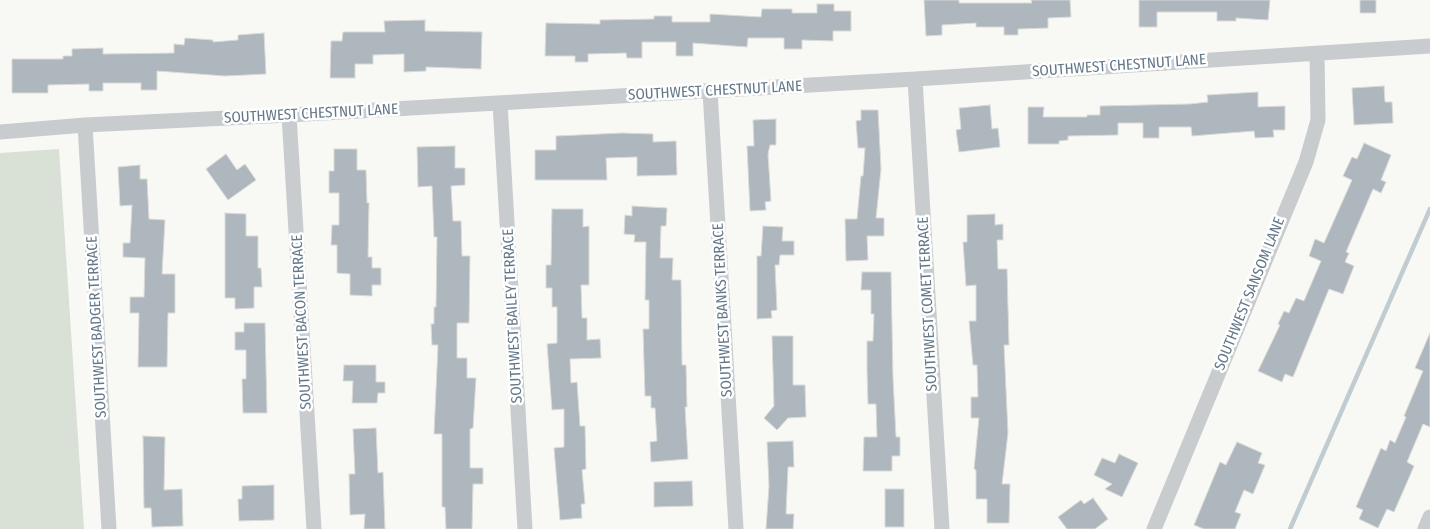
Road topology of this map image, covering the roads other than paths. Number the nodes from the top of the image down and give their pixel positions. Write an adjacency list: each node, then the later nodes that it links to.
1 (1430, 46): 2 (street, SOUTHWEST CHESTNUT LANE)
2 (1317, 54): 3 (street, SOUTHWEST CHESTNUT LANE); 14 (street, SOUTHWEST SANSOM LANE)
3 (915, 79): 4 (street, SOUTHWEST CHESTNUT LANE); 13 (street, SOUTHWEST COMET TERRACE)
4 (710, 91): 5 (street, SOUTHWEST CHESTNUT LANE); 12 (street, SOUTHWEST BANKS TERRACE)
5 (500, 103): 6 (street, SOUTHWEST CHESTNUT LANE); 11 (street, SOUTHWEST BAILEY TERRACE)
6 (289, 115): 7 (street, SOUTHWEST CHESTNUT LANE); 10 (street, SOUTHWEST BACON TERRACE)
7 (85, 124): 8 (street, SOUTHWEST CHESTNUT LANE); 9 (street, SOUTHWEST BADGER TERRACE)
8 (0, 132)
9 (109, 529)
10 (314, 529)
11 (525, 529)
12 (736, 529)
13 (942, 529)
14 (1154, 529)

